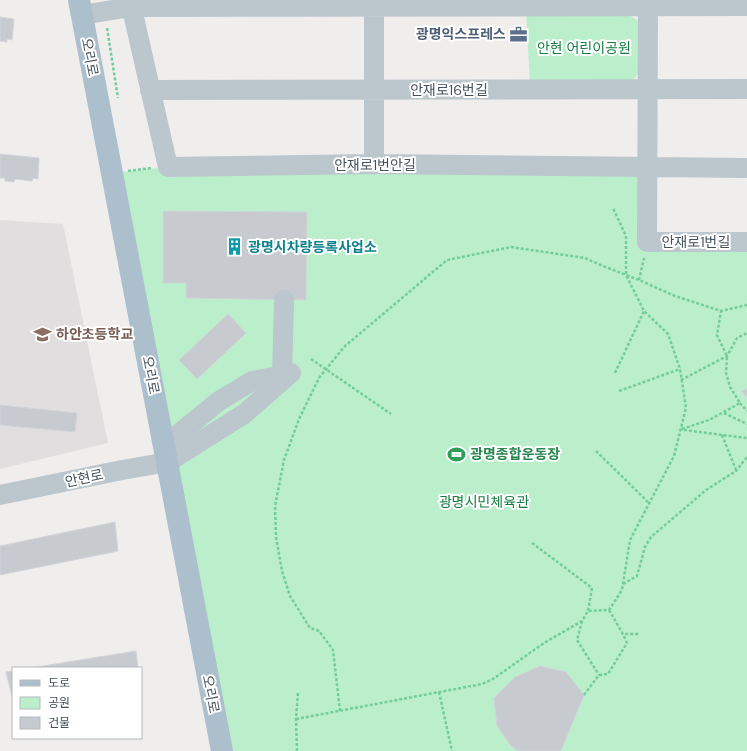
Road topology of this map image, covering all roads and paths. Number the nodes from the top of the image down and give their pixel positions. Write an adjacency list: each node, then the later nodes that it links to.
1 (648, 3): 3 (street); 4 (street); 7 (street, 안재로1번길)
2 (130, 4): 3 (street); 6 (street); 9 (street)
3 (374, 4): 10 (street)
4 (747, 6)
5 (81, 8): 6 (street); 42 (main road, 오리로)
6 (105, 11): 11 (path)
7 (647, 89): 8 (street, 안재로16번길); 10 (street, 안재로16번길); 14 (street, 안재로1번길)
8 (747, 89)
9 (150, 90): 10 (street, 안재로16번길); 13 (street)
10 (374, 90): 12 (street)
11 (118, 102)
12 (374, 164): 13 (street, 안재로1번안길); 14 (street, 안재로1번안길)
13 (168, 166): 16 (path)
14 (647, 168): 15 (street, 안재로1번안길); 18 (street, 안재로1번길)
15 (747, 168)
16 (128, 171)
17 (613, 208): 20 (path)
18 (647, 242): 19 (street, 안재로1번길); 21 (path)
19 (747, 242)
20 (626, 275): 21 (path); 24 (path); 58 (path)
21 (639, 280): 25 (path)
22 (284, 300): 42 (street)
23 (747, 305): 25 (path)
24 (644, 311): 29 (path); 30 (path)
25 (721, 311): 27 (path)
26 (747, 332): 27 (path)
27 (726, 356): 31 (path); 33 (path)
28 (311, 359): 36 (path)
29 (680, 369): 31 (path); 32 (path)
30 (615, 373)
31 (681, 380): 38 (path)
32 (619, 391)
33 (740, 403): 34 (path); 35 (path)
34 (747, 411)
35 (724, 412): 37 (path); 38 (path)
36 (391, 414)
37 (747, 424)
38 (681, 430): 39 (path); 46 (path)
39 (722, 435): 40 (path); 44 (path)
40 (747, 438)
41 (596, 451): 46 (path)
42 (166, 454): 45 (street, 안현로); 60 (main road, 오리로)
43 (747, 457): 44 (path)
44 (736, 471): 48 (path)
45 (0, 495)
46 (649, 503): 48 (path)
47 (532, 544): 50 (path)
48 (623, 584): 49 (path)
49 (609, 610): 50 (path); 52 (path)
50 (588, 611): 51 (path)
51 (582, 621): 54 (path); 56 (path)
52 (623, 634): 53 (path); 54 (path)
53 (640, 634)
54 (599, 676): 57 (path)
55 (298, 692): 59 (path)
56 (439, 692): 58 (path); 62 (path)
57 (584, 695)
58 (340, 711): 59 (path)
59 (296, 719): 61 (path)
60 (222, 751)
61 (297, 751)
62 (452, 751)

